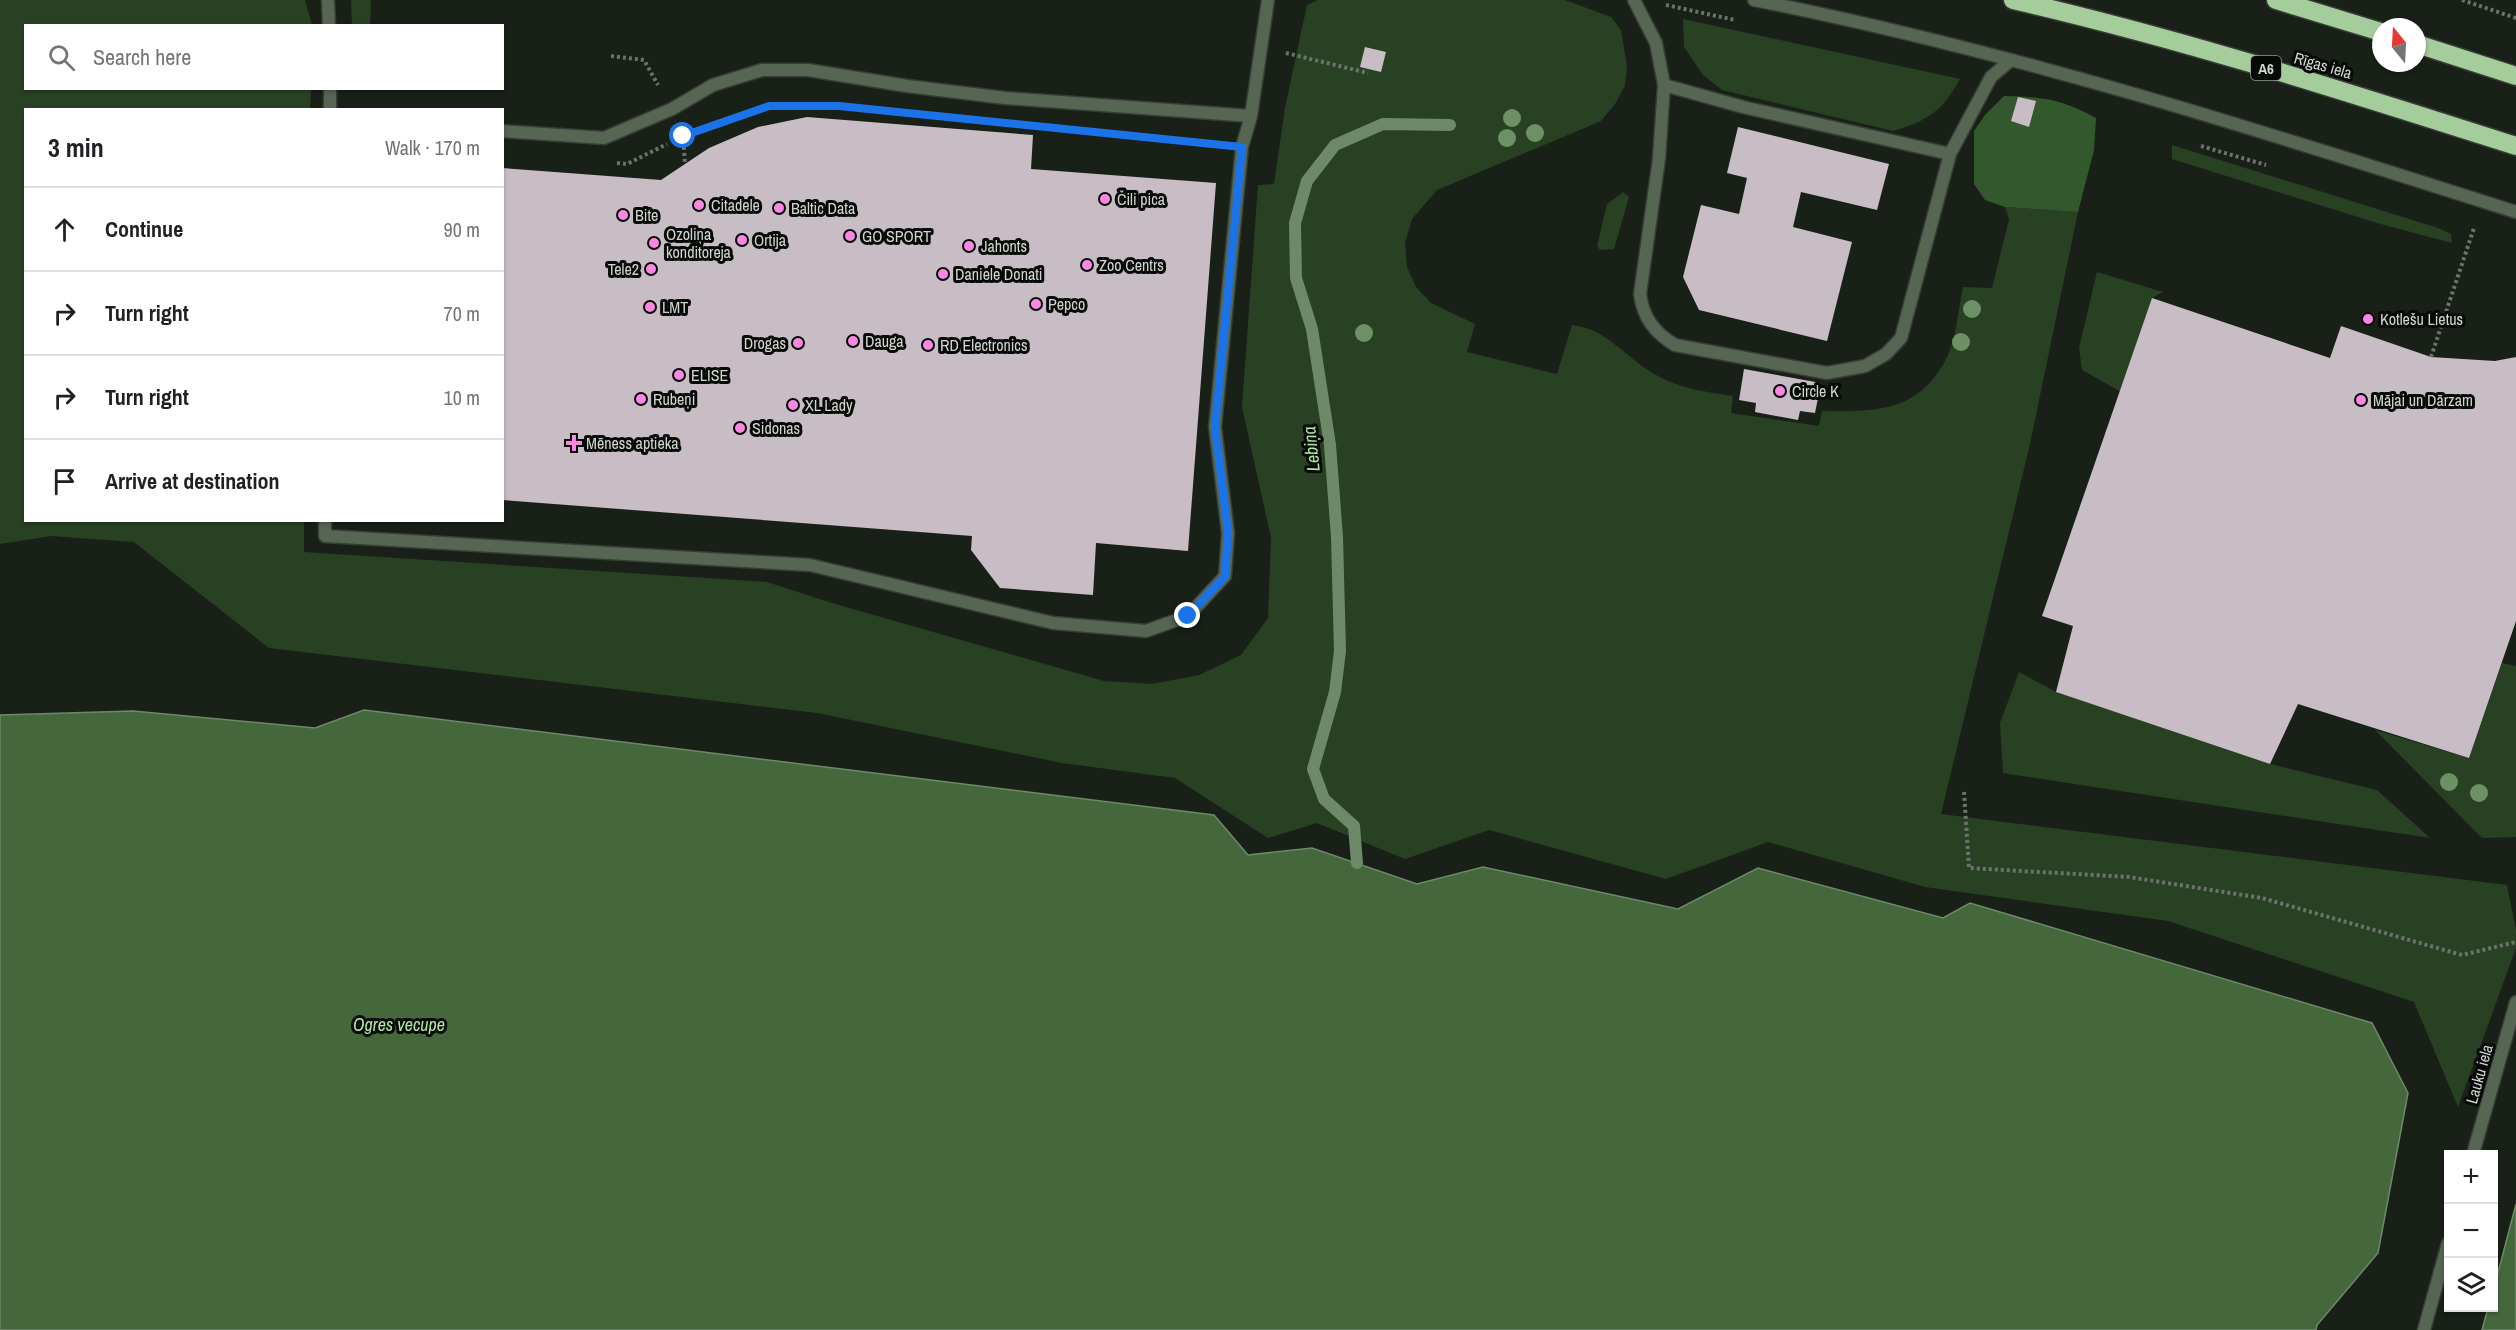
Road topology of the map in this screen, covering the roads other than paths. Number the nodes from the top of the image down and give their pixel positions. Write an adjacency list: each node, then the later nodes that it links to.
1 (328, 0): 7 (street)
2 (1268, 0): 15 (street)
3 (1634, 0): 12 (street)
4 (1754, 0): 10 (street)
5 (2013, 0): 17 (highway, Rīgas iela / A6)
6 (2276, 0): 8 (highway)
7 (328, 24)
8 (2372, 29)
9 (2426, 47): 11 (highway)
10 (2011, 60): 18 (street); 19 (street)
11 (2516, 76)
12 (1664, 85): 18 (street); 18 (street)
13 (330, 90): 14 (street)
14 (330, 108)
15 (1251, 116): 16 (street); 20 (street)
16 (504, 131)
17 (2516, 146)
18 (1950, 154)
19 (2516, 212)
20 (325, 522)
21 (2516, 1002): 22 (street, Lauku iela)
22 (2474, 1150)
23 (2444, 1258): 24 (street)
24 (2424, 1330)

